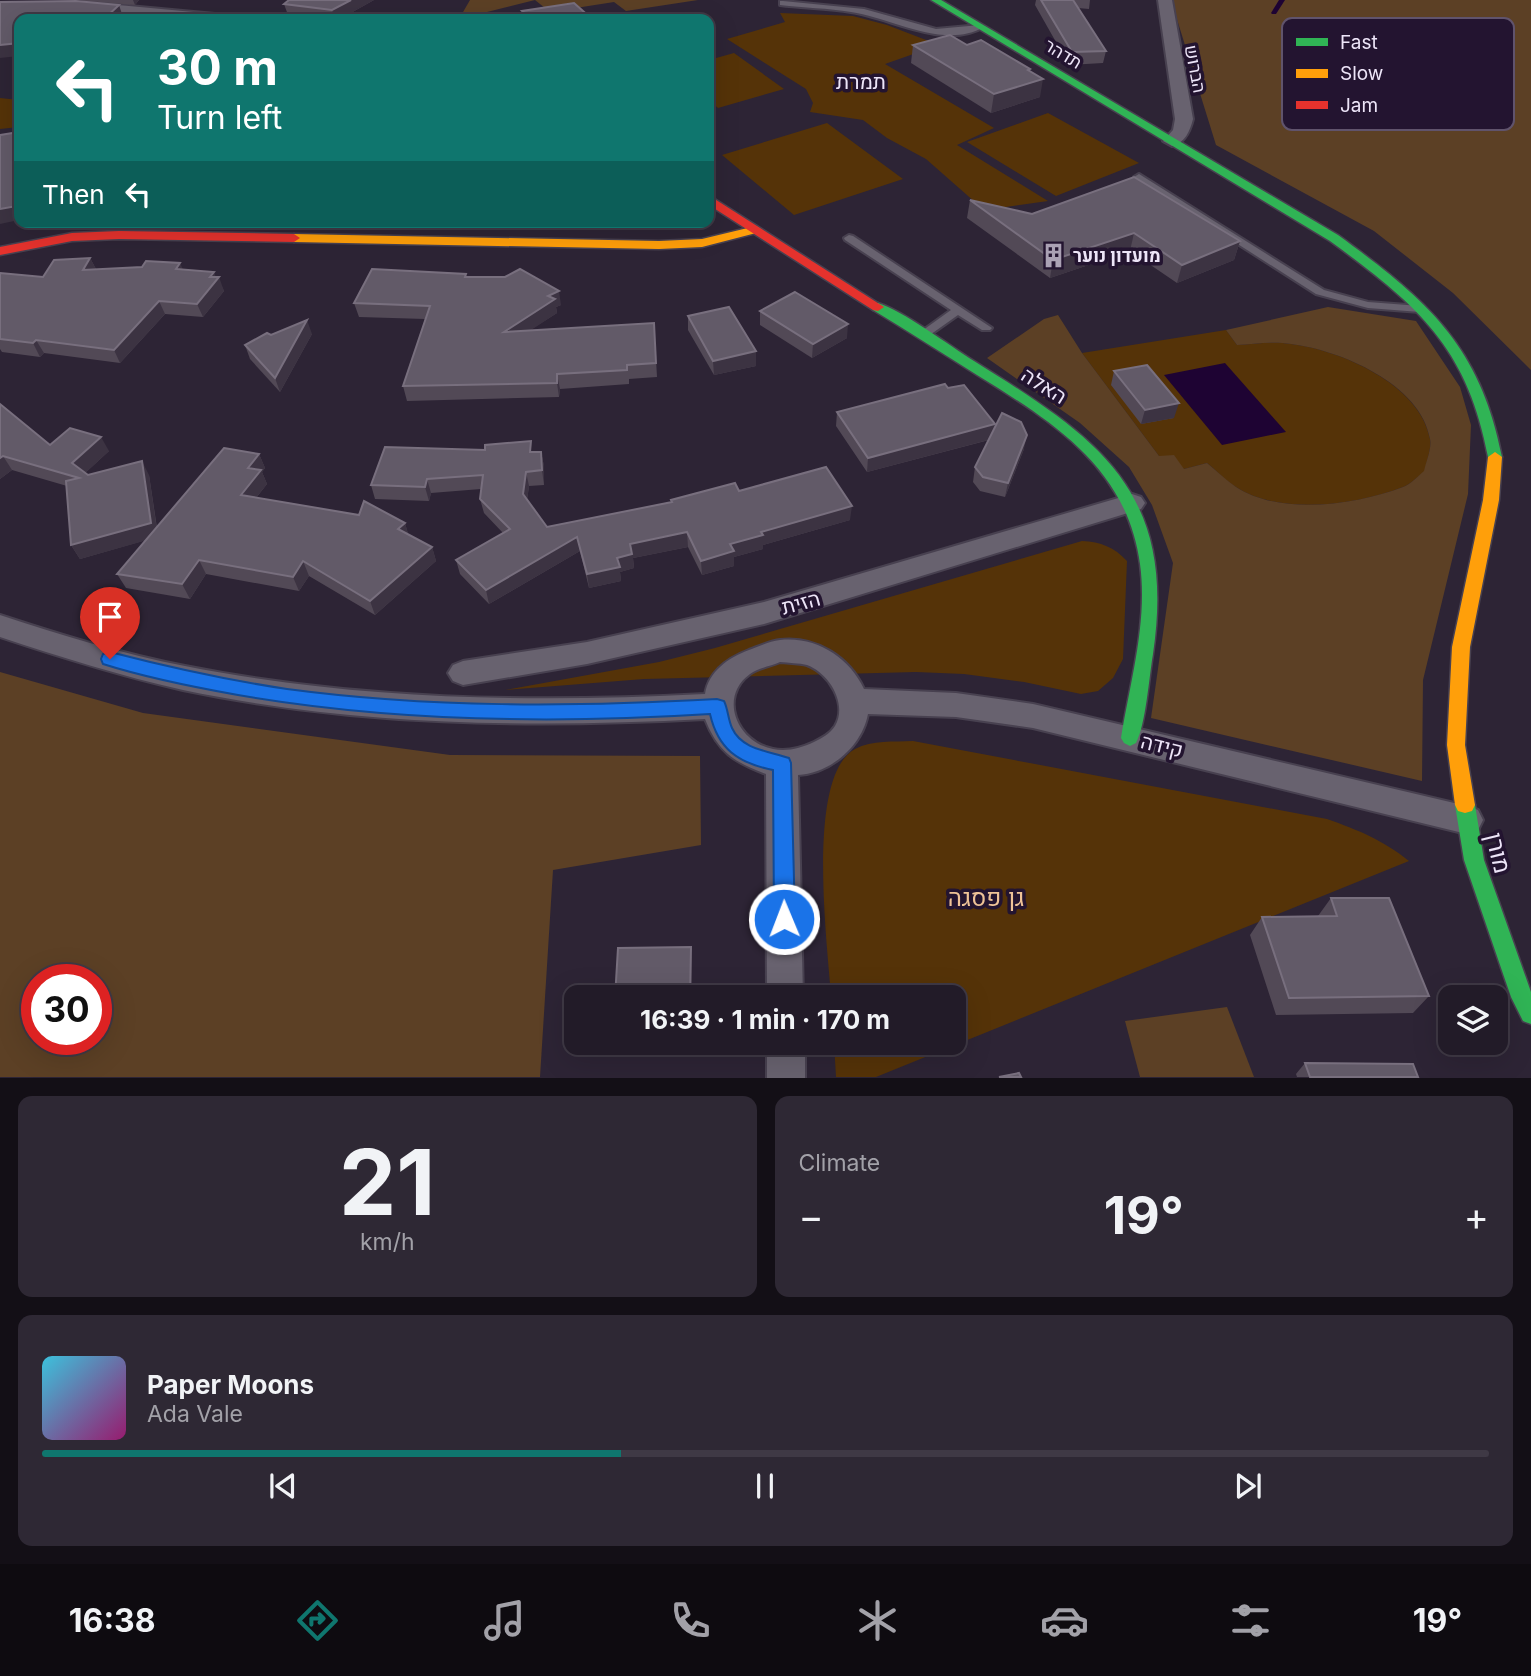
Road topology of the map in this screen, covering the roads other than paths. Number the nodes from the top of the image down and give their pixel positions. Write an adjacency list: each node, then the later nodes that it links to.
1 (935, 0): 6 (street, תדהר)
2 (1165, 0): 7 (street, הברוש)
3 (783, 3): 6 (lane)
4 (75, 5): 5 (street)
5 (165, 14)
6 (980, 27): 7 (street, תדהר)
7 (1172, 141): 13 (street, תדהר)
8 (1139, 177): 13 (lane)
9 (714, 203): 10 (street, האלה)
10 (756, 230): 12 (street); 16 (street, האלה)
11 (849, 238): 14 (lane)
12 (0, 251)
13 (1423, 309): 24 (street, מורן)
14 (958, 310): 15 (lane); 16 (lane)
15 (986, 328)
16 (923, 335): 17 (street, האלה)
17 (1132, 503): 19 (street, הזית); 22 (street, האלה)
18 (0, 626): 21 (street)
19 (463, 673)
20 (853, 701): 21 (street); 22 (street, קידה); 23 (street)
21 (717, 706): 23 (street)
22 (1130, 738): 24 (street, קידה)
23 (782, 763): 25 (street)
24 (1467, 820): 26 (street, מורן)
25 (785, 985)
26 (1531, 1013)
27 (786, 1055): 28 (street)
28 (786, 1077)

